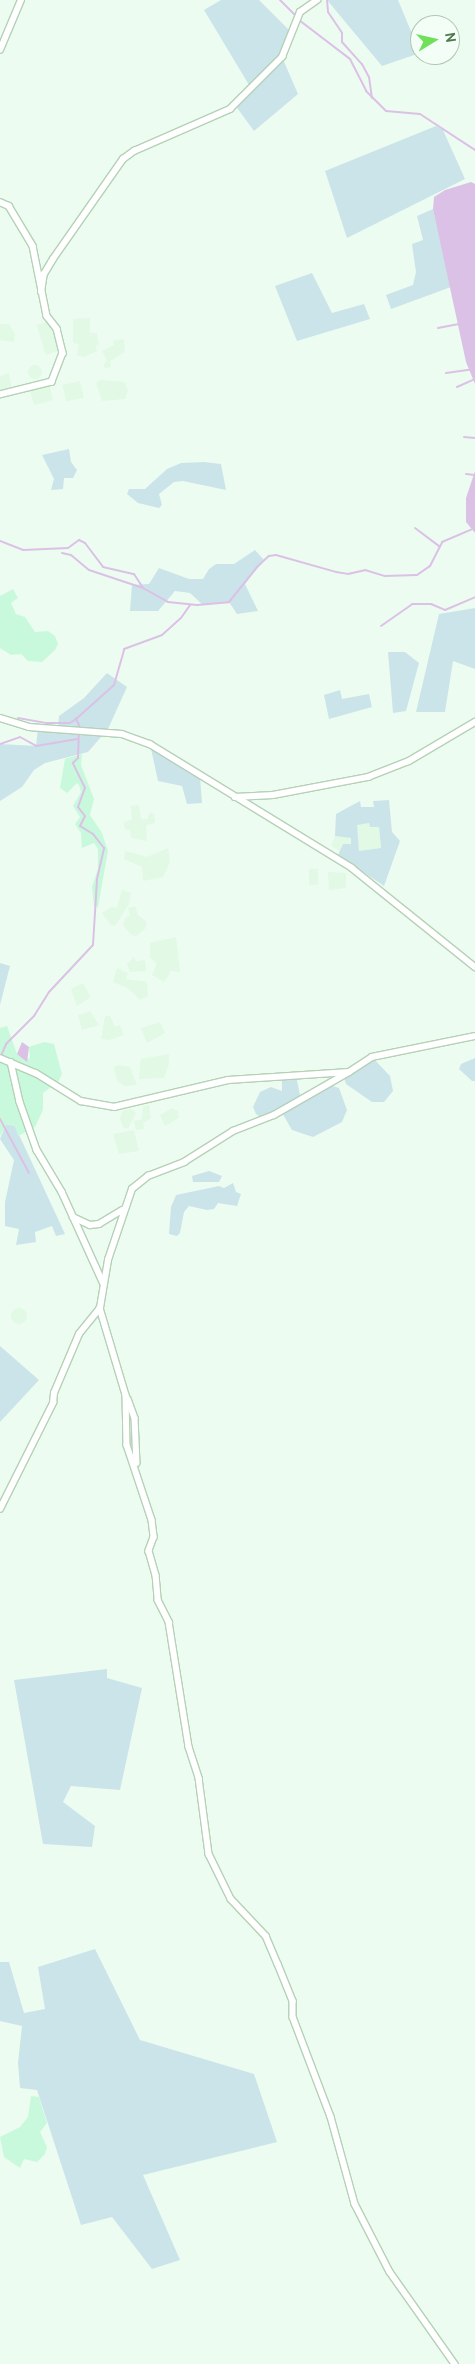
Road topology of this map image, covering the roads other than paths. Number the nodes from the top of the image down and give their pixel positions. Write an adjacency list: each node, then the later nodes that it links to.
1 (22, 0): 3 (street)
2 (316, 0): 5 (street)
3 (0, 50)
4 (0, 202): 5 (street)
5 (41, 292): 6 (street)
6 (0, 394)
7 (0, 718): 9 (street)
8 (475, 722): 9 (street)
9 (235, 797): 10 (street)
10 (475, 967)
11 (475, 1036): 14 (street)
12 (0, 1058): 13 (street)
13 (11, 1062): 14 (street); 16 (street)
14 (349, 1072): 15 (street)
15 (124, 1209): 16 (street); 17 (street)
16 (70, 1214): 17 (street)
17 (104, 1284): 18 (street)
18 (100, 1308): 19 (street); 21 (street)
19 (126, 1395): 20 (street); 20 (street)
20 (137, 1468): 22 (street)
21 (0, 1509)
22 (455, 2364)

